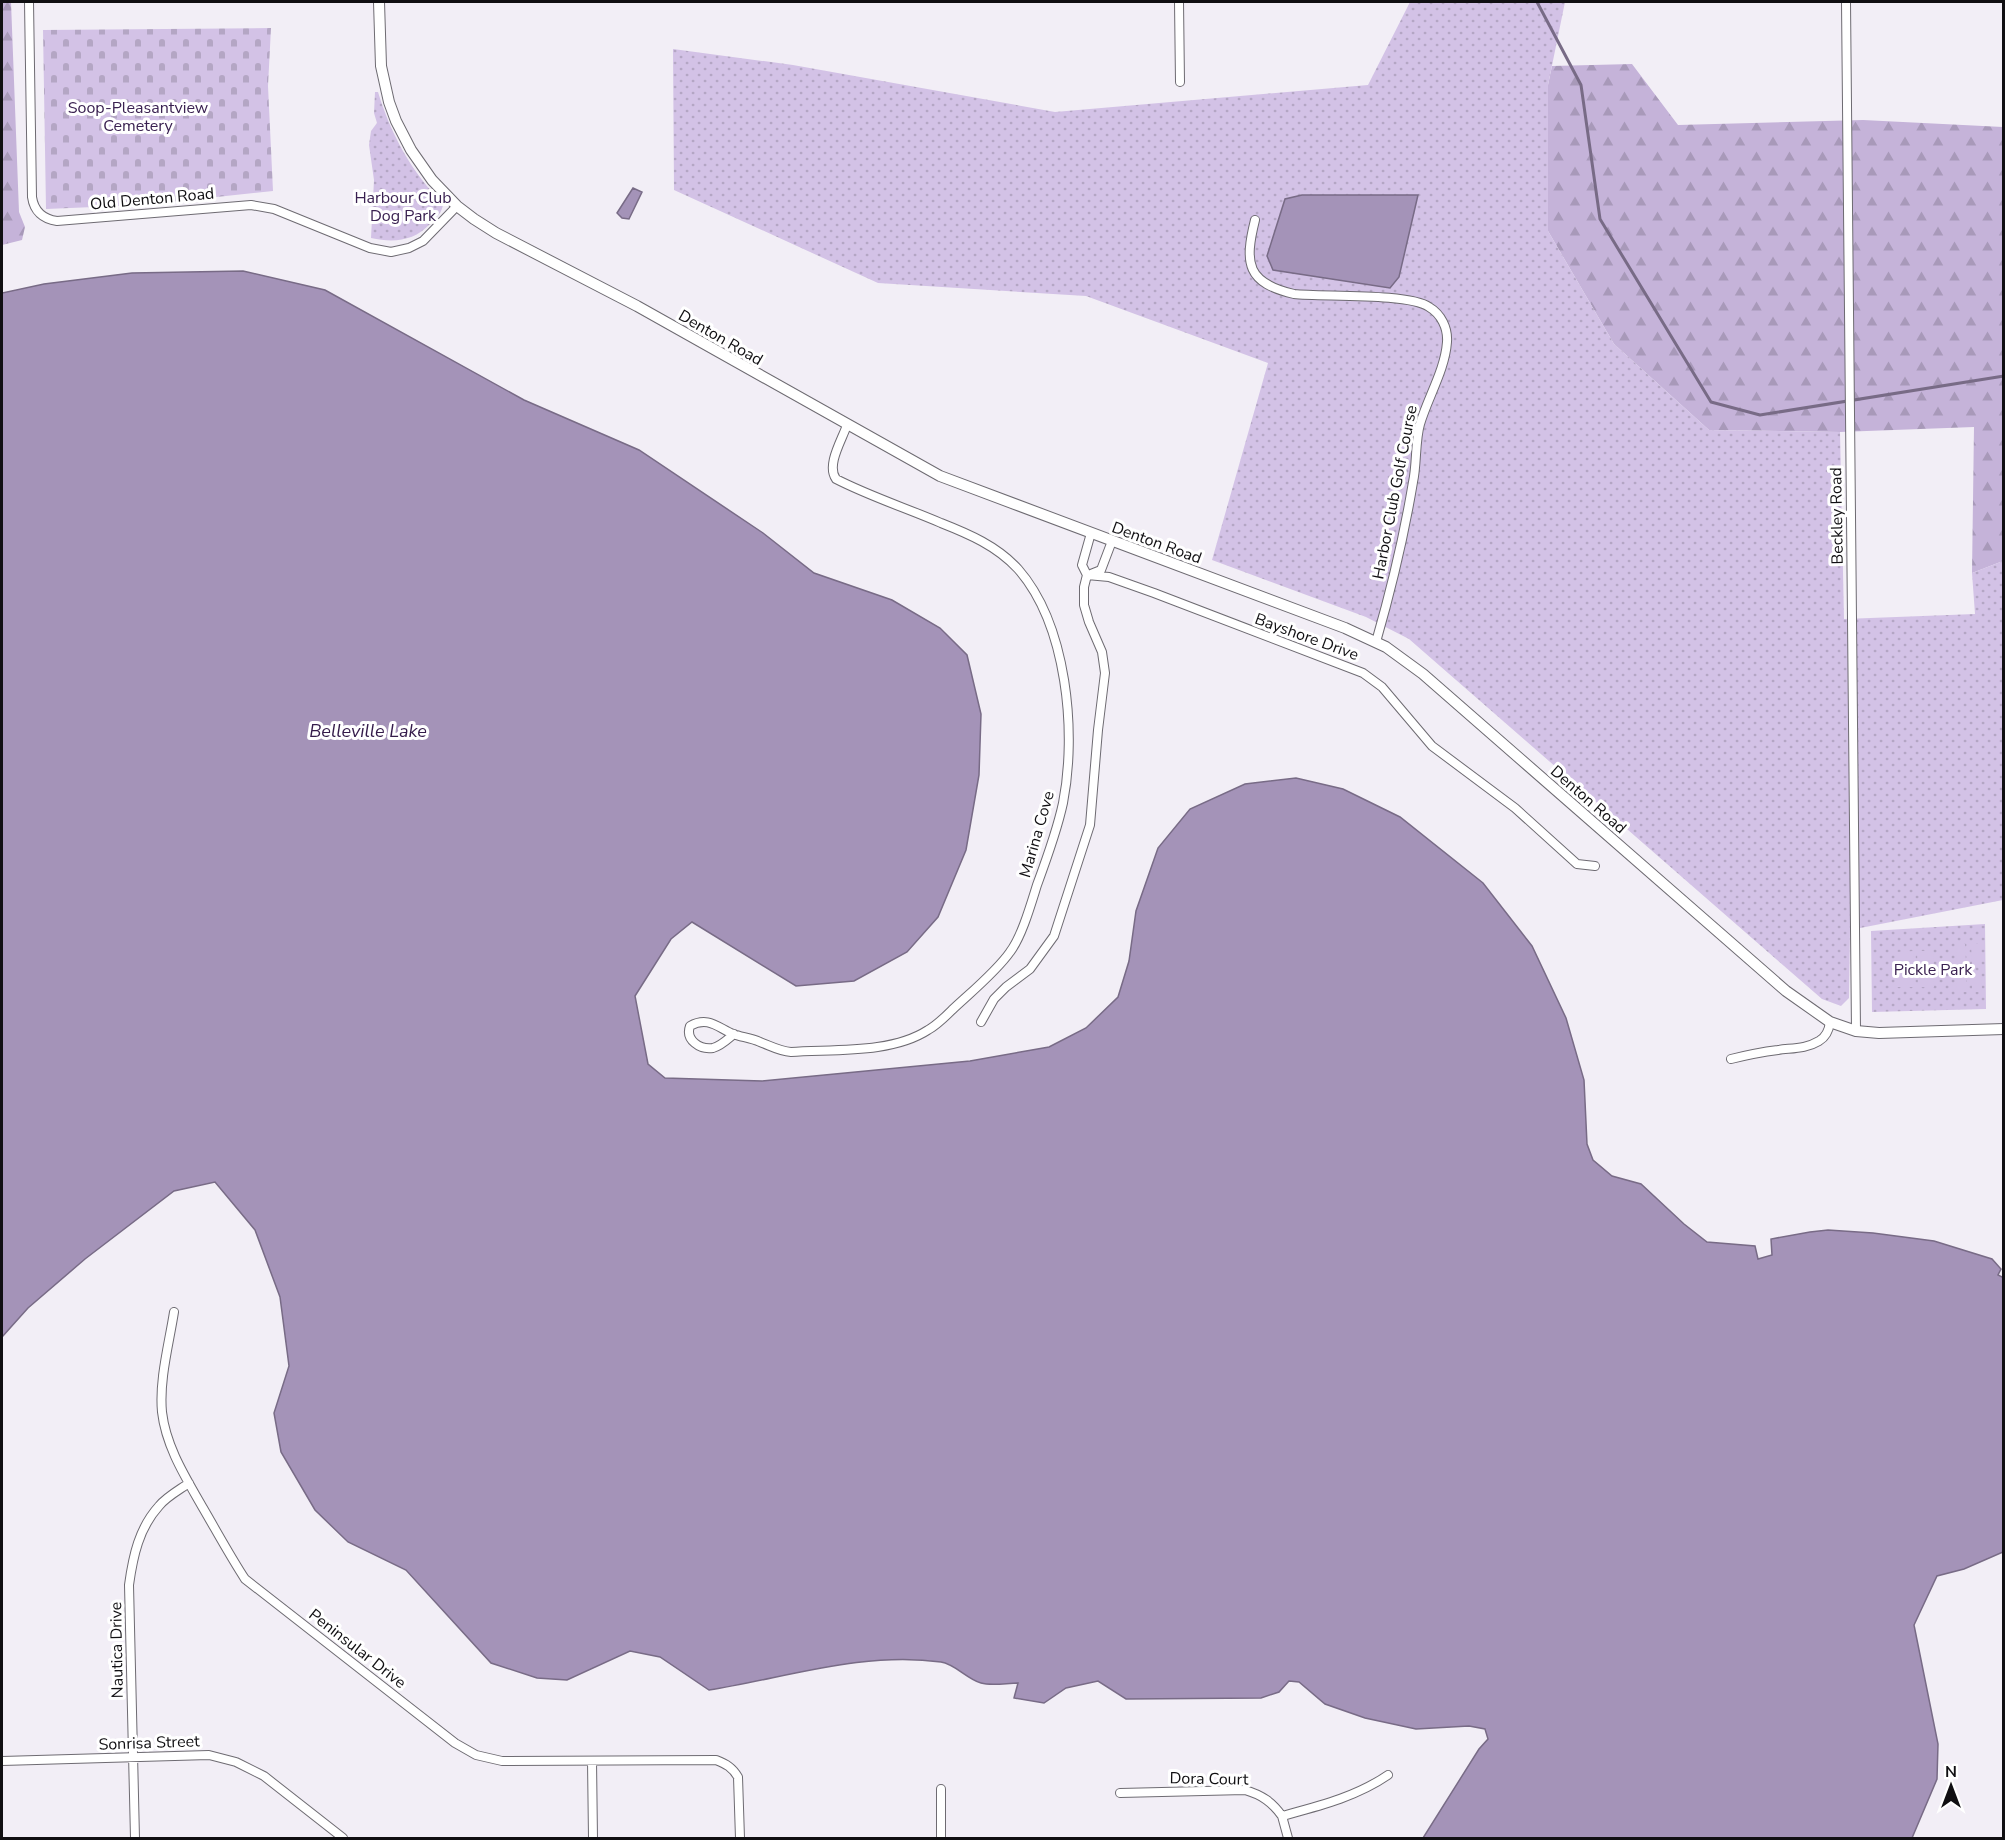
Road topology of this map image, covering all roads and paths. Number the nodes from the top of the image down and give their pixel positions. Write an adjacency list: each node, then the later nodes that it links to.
1 (30, 2): 6 (street, Old Denton Road)
2 (379, 2): 6 (street, Denton Road)
3 (1179, 2): 5 (street)
4 (1846, 2): 17 (street, Beckley Road)
5 (1180, 82)
6 (458, 206): 8 (street, Denton Road)
7 (1255, 220): 12 (street, Harbor Club Golf Course)
8 (847, 425): 9 (street, Denton Road); 18 (street, Marina Cove)
9 (1091, 533): 10 (street, Denton Road); 11 (street)
10 (1112, 541): 11 (street); 12 (street, Denton Road)
11 (1087, 575): 13 (street, Bayshore Drive); 14 (street)
12 (1376, 642): 15 (street, Denton Road)
13 (1594, 866)
14 (981, 1022)
15 (1830, 1022): 17 (street, Denton Road); 19 (street)
16 (2004, 1029): 17 (street, Denton Road)
17 (1856, 1031)
18 (734, 1034): 18 (street, Marina Cove)
19 (1731, 1059)
20 (174, 1312): 21 (street, Peninsular Drive)
21 (189, 1483): 22 (street, Nautica Drive); 24 (street, Peninsular Drive)
22 (133, 1756): 23 (street, Sonrisa Street); 29 (street, Nautica Drive); 30 (street, Sonrisa Street)
23 (2, 1761)
24 (592, 1761): 31 (street); 32 (street, Peninsular Drive)
25 (1388, 1775): 28 (street)
26 (941, 1789): 33 (street)
27 (1120, 1793): 28 (street, Dora Court)
28 (1282, 1816): 34 (street)
29 (135, 1839)
30 (343, 1839)
31 (593, 1839)
32 (740, 1839)
33 (941, 1839)
34 (1288, 1839)

